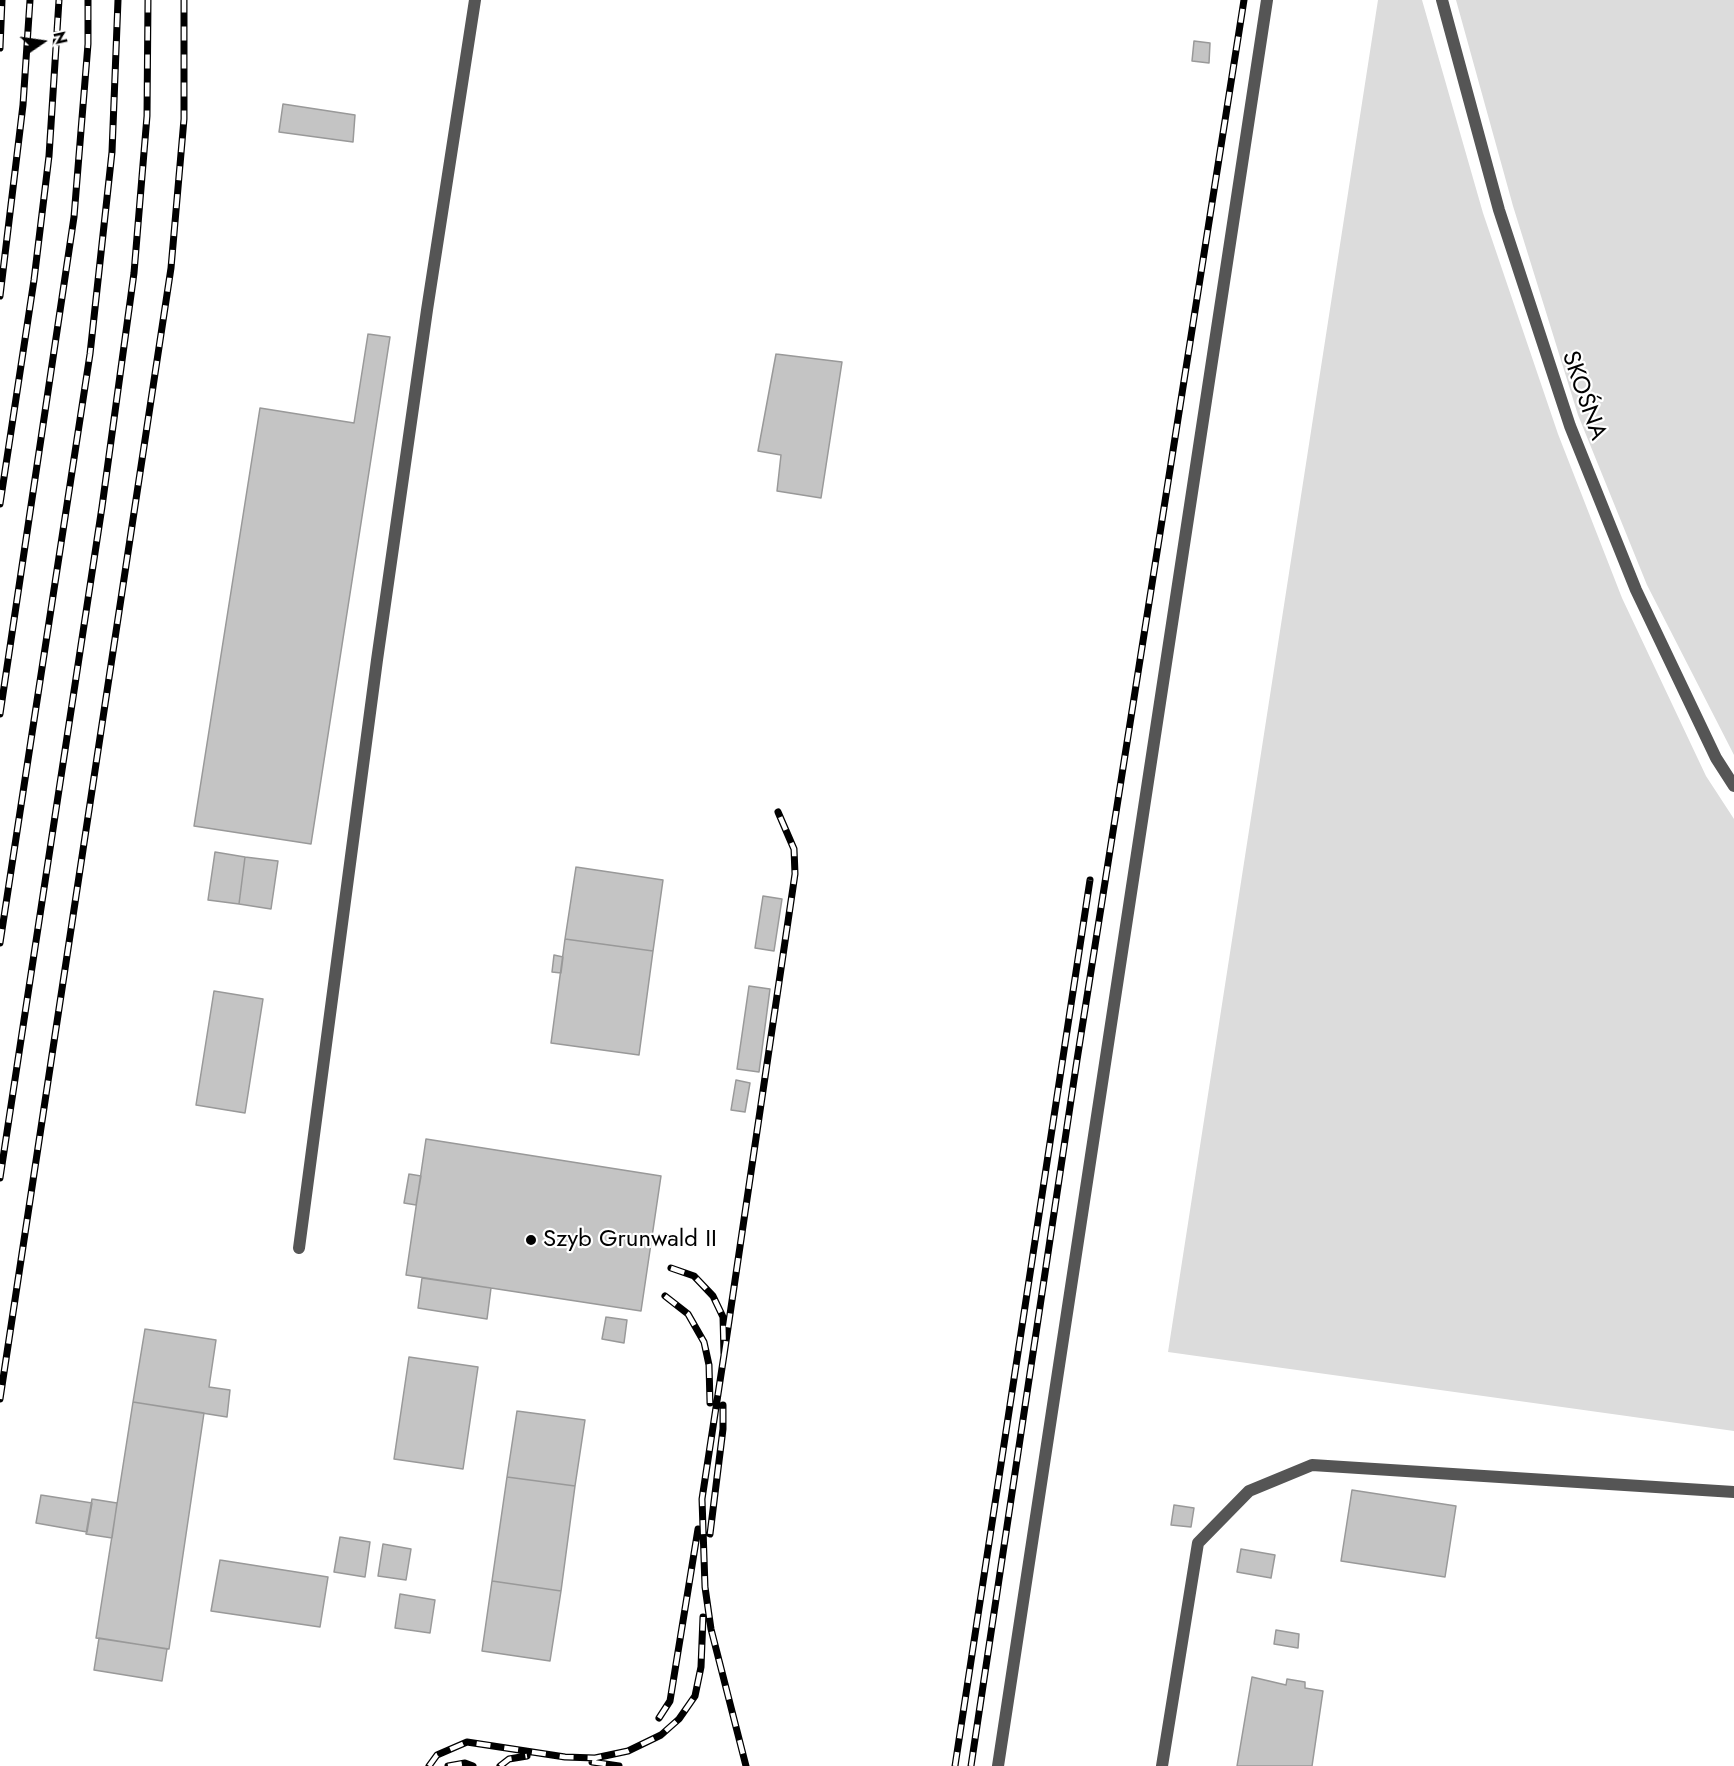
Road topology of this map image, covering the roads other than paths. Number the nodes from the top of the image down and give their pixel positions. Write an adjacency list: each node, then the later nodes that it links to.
1 (475, 0): 5 (street)
2 (1267, 0): 7 (street)
3 (1442, 0): 4 (street, SKOŚNA)
4 (1734, 786)
5 (299, 1248)
6 (1734, 1492): 8 (street)
7 (998, 1766)
8 (1162, 1766)

